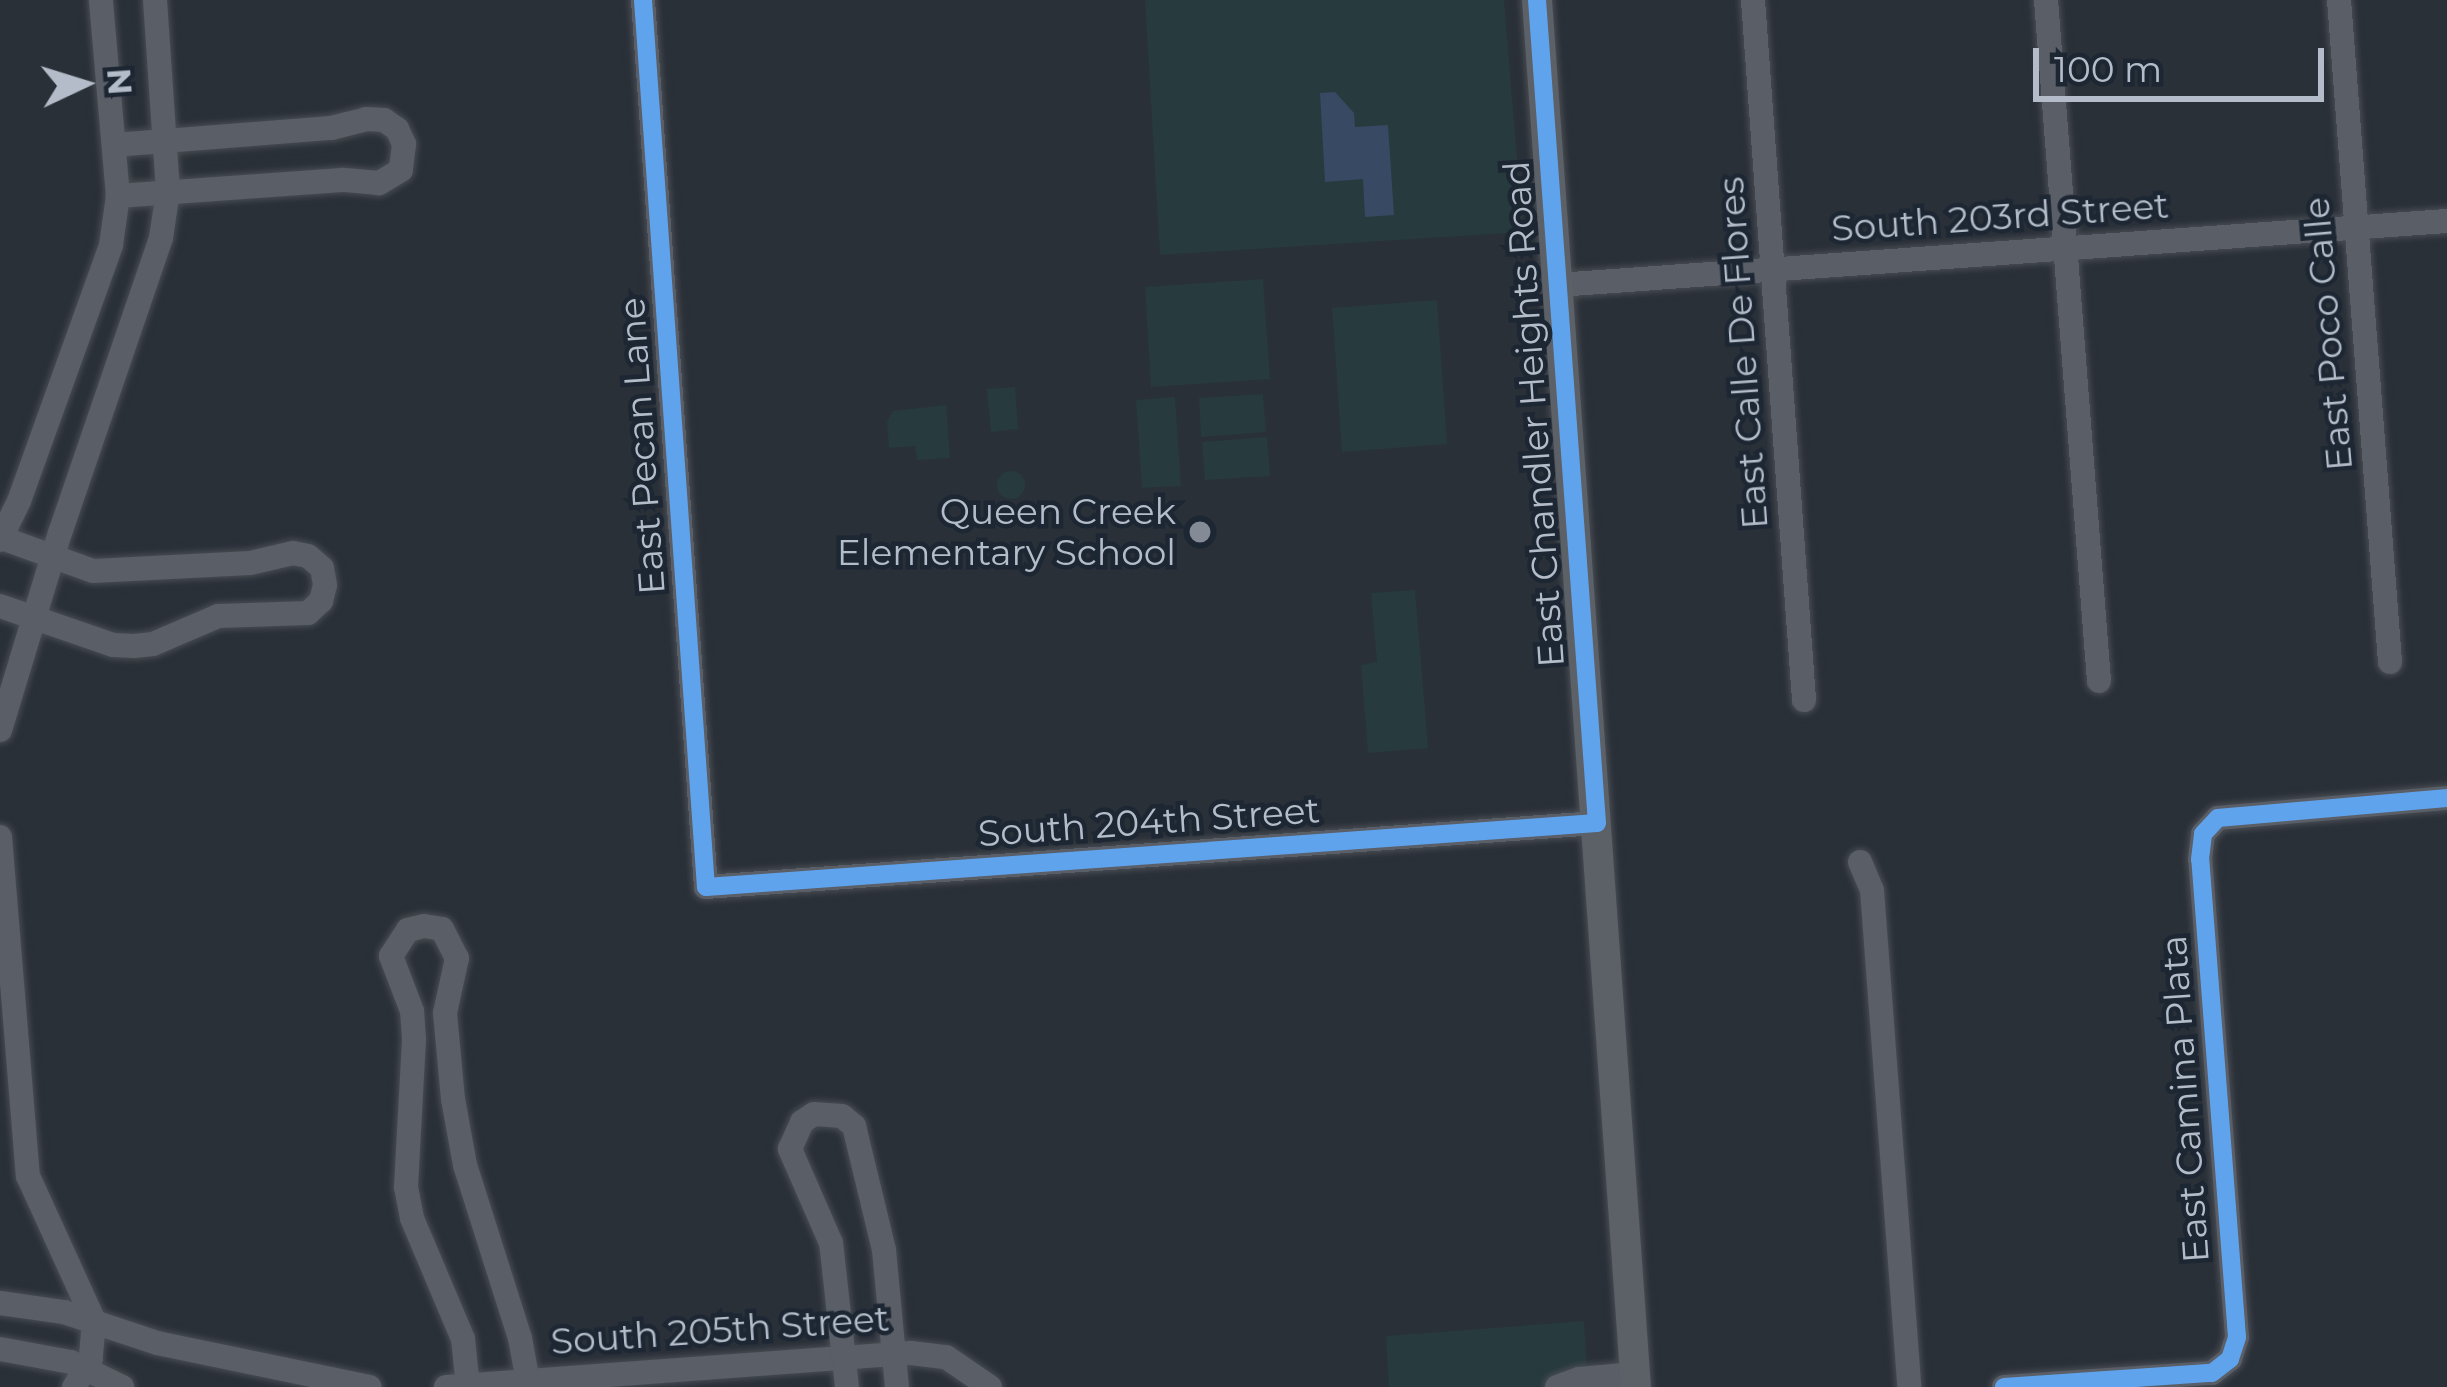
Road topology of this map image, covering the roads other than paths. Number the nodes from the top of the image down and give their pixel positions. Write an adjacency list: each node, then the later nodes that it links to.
1 (100, 0): 9 (street)
2 (155, 0): 8 (street)
3 (643, 0): 29 (street, East Pecan Lane)
4 (1537, 0): 16 (main road, East Chandler Heights Road)
5 (1753, 0): 15 (street, East Calle De Flores)
6 (2046, 0): 14 (street)
7 (2339, 0): 13 (street, East Poco Calle)
8 (165, 142): 9 (street); 10 (street); 10 (street)
9 (114, 146): 11 (street)
10 (168, 191): 11 (street); 18 (street)
11 (118, 196): 17 (street)
12 (2447, 221): 13 (street, South 203rd Street)
13 (2356, 228): 14 (street, South 203rd Street); 21 (street, East Poco Calle)
14 (2064, 249): 15 (street, South 203rd Street); 22 (street)
15 (1773, 270): 16 (street, South 203rd Street); 23 (street, East Calle De Flores)
16 (1558, 285): 26 (main road, East Chandler Heights Road)
17 (1, 539): 18 (street)
18 (52, 559): 20 (street); 20 (street)
19 (0, 606): 20 (street)
20 (34, 620): 24 (street)
21 (2390, 662)
22 (2099, 680)
23 (1804, 700)
24 (0, 730)
25 (2447, 798): 46 (street, East Camina Plata)
26 (1597, 823): 29 (street, South 204th Street); 36 (main road, East Chandler Heights Road)
27 (0, 837): 31 (street)
28 (1860, 862): 45 (street)
29 (706, 886)
30 (0, 1303): 31 (street)
31 (94, 1321): 35 (street); 40 (street)
32 (0, 1349): 35 (street)
33 (895, 1354): 34 (street, South 205th Street); 34 (street); 42 (street); 43 (street, South 205th Street)
34 (842, 1356): 37 (street, South 205th Street); 41 (street)
35 (80, 1380): 39 (street)
36 (1636, 1380): 44 (street)
37 (529, 1383): 38 (street, South 205th Street); 38 (street)
38 (460, 1386)
39 (122, 1387)
40 (369, 1387)
41 (847, 1387)
42 (897, 1387)
43 (990, 1387)
44 (1557, 1387)
45 (1909, 1387)
46 (2004, 1387)

